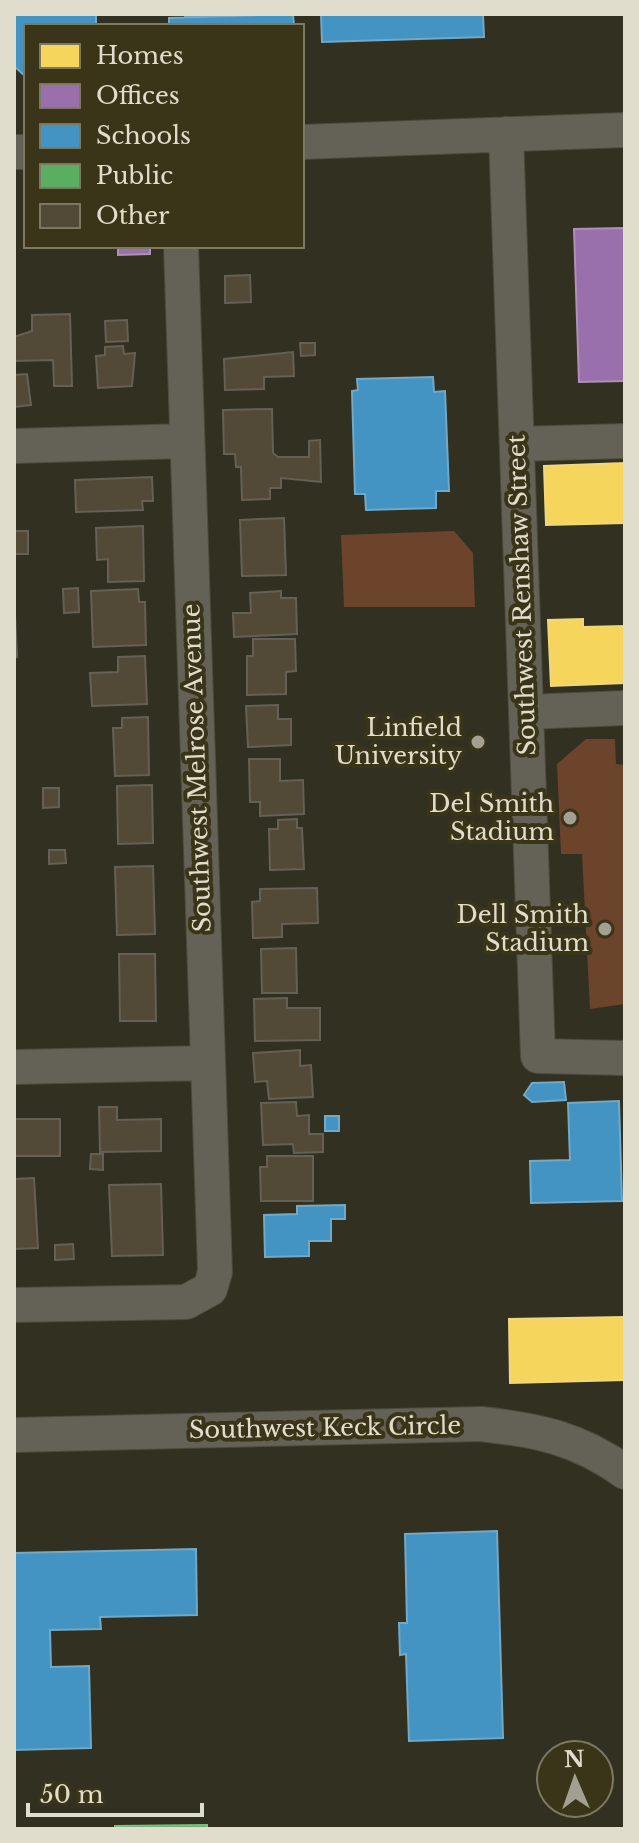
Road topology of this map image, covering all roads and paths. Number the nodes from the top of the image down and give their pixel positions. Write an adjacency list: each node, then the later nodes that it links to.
1 (625, 130): 2 (street)
2 (506, 134): 3 (street); 7 (street, Southwest Renshaw Street)
3 (304, 142)
4 (181, 248): 5 (street, Southwest Melrose Avenue)
5 (186, 441): 8 (street); 12 (street, Southwest Melrose Avenue)
6 (625, 441): 7 (street)
7 (517, 444): 10 (street, Southwest Renshaw Street)
8 (14, 446)
9 (625, 708): 10 (street)
10 (526, 712): 11 (street, Southwest Renshaw Street)
11 (625, 1058)
12 (207, 1063): 13 (street); 14 (street, Southwest Melrose Avenue)
13 (14, 1067)
14 (14, 1305)
15 (14, 1435): 16 (street, Southwest Keck Circle)
16 (625, 1472)

